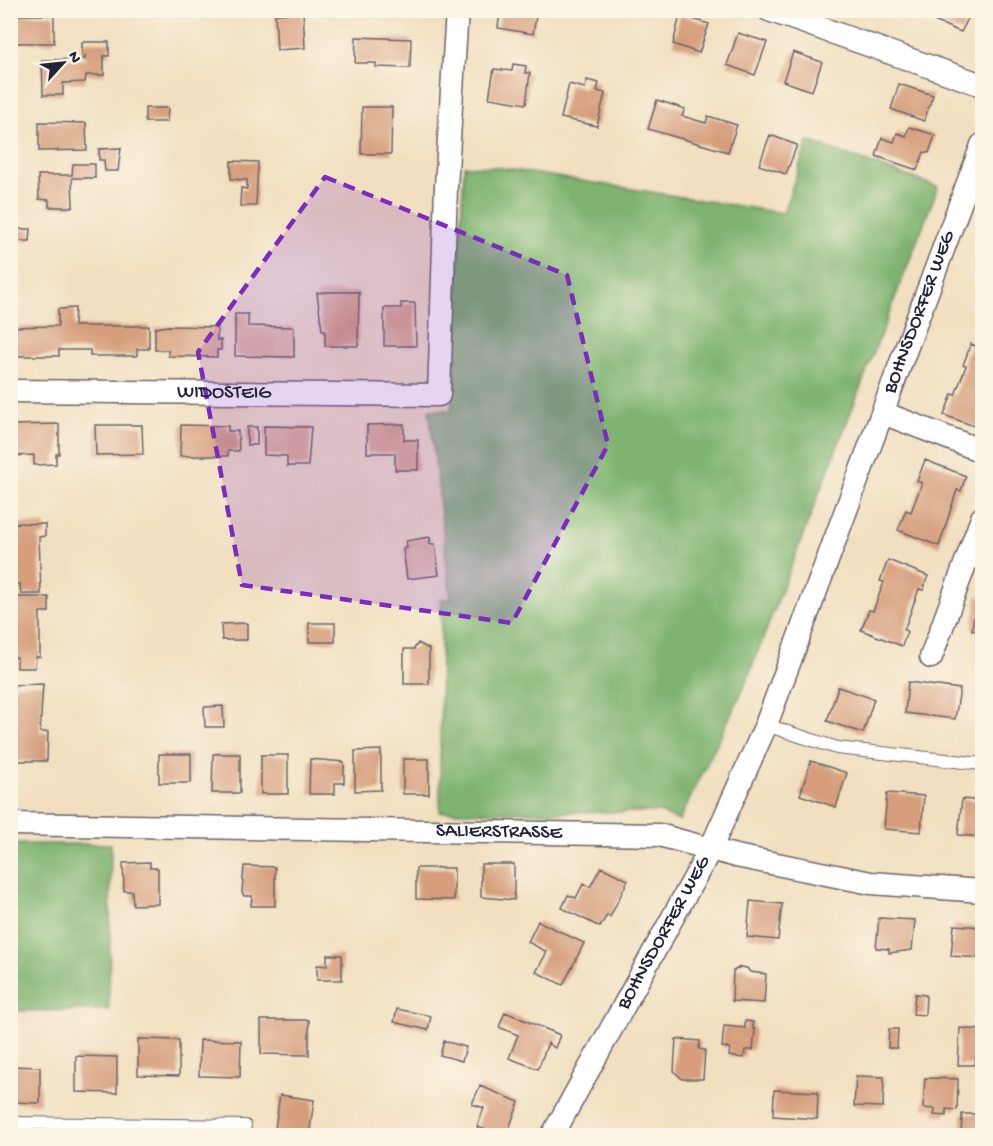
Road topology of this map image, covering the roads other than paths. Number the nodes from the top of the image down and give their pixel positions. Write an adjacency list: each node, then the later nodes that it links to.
1 (457, 10): 5 (street, WIDOSTEIG)
2 (770, 10): 3 (street)
3 (982, 85)
4 (981, 154): 6 (street, BOHNSDORFER WEG)
5 (10, 391)
6 (883, 413): 7 (street, BOHNSDORFER WEG); 11 (street, BOHNSDORFER WEG)
7 (982, 451)
8 (982, 518): 9 (street)
9 (974, 566): 10 (street)
10 (930, 657)
11 (766, 725): 12 (lane); 14 (street, BOHNSDORFER WEG)
12 (982, 764)
13 (10, 824): 14 (street, SALIERSTRASSE)
14 (711, 850): 15 (street, SALIERSTRASSE); 18 (street, BOHNSDORFER WEG)
15 (982, 891)
16 (10, 1123): 17 (lane)
17 (245, 1126)
18 (554, 1135)

